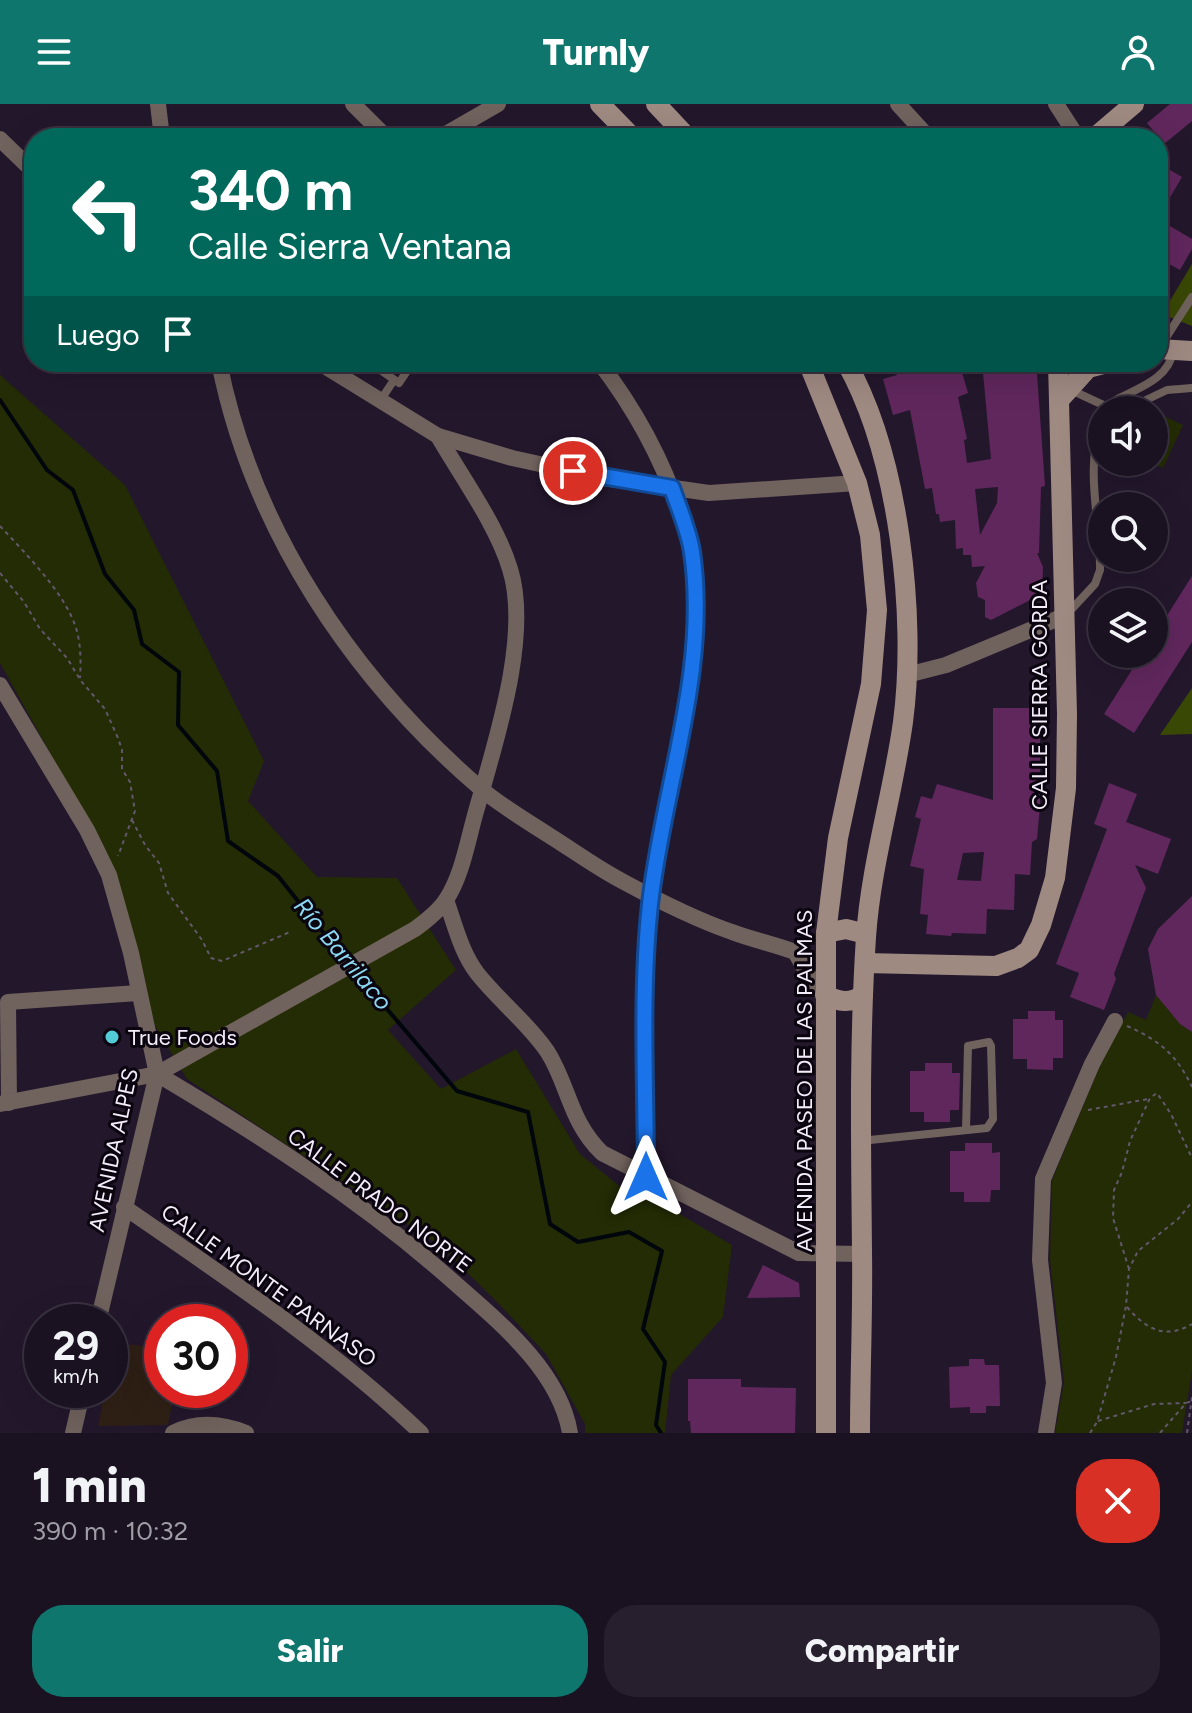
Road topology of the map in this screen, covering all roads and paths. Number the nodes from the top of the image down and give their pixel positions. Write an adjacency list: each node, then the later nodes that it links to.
1 (158, 104): 9 (street)
2 (353, 104): 10 (street)
3 (498, 104): 11 (street)
4 (600, 104): 12 (main road)
5 (656, 104): 13 (main road)
6 (898, 104): 14 (street)
7 (1056, 104): 15 (street)
8 (1134, 104): 16 (main road)
9 (161, 128)
10 (377, 128)
11 (456, 128)
12 (623, 128)
13 (679, 128)
14 (920, 128)
15 (1072, 128)
16 (1106, 128)
17 (0, 139): 18 (street)
18 (24, 162)
19 (1192, 297): 20 (lane)
20 (1171, 350)
21 (221, 372): 49 (street)
22 (334, 372): 37 (street)
23 (383, 372): 31 (lane)
24 (406, 372): 31 (lane)
25 (607, 372): 41 (street)
26 (812, 372): 40 (main road, AVENIDA PASEO DE LAS PALMAS)
27 (850, 372): 46 (main road)
28 (1060, 372): 33 (main road, CALLE SIERRA GORDA)
29 (1078, 372): 33 (main road)
30 (1164, 372): 34 (lane)
31 (394, 380): 37 (lane)
32 (1192, 388): 35 (lane)
33 (1064, 394): 36 (lane); 44 (main road, CALLE SIERRA GORDA)
34 (1129, 396)
35 (1154, 396)
36 (1088, 399)
37 (380, 401): 38 (street)
38 (438, 436): 41 (street); 49 (street)
39 (1093, 476): 44 (lane)
40 (857, 483): 41 (street); 45 (main road, AVENIDA PASEO DE LAS PALMAS)
41 (672, 488): 52 (street)
42 (0, 526): 47 (path)
43 (0, 573): 47 (path)
44 (1064, 616): 46 (street); 57 (main road, CALLE SIERRA GORDA)
45 (874, 656): 46 (main road); 55 (main road, AVENIDA PASEO DE LAS PALMAS)
46 (907, 675): 56 (main road)
47 (80, 680): 50 (path)
48 (0, 685): 51 (street, AVENIDA ALPES)
49 (482, 790): 52 (street); 53 (street)
50 (132, 820): 51 (path); 54 (path)
51 (109, 875): 58 (street, AVENIDA ALPES)
52 (651, 896): 59 (street); 70 (street)
53 (446, 900): 62 (street); 70 (street)
54 (290, 932)
55 (826, 933): 56 (main road); 59 (main road, AVENIDA PASEO DE LAS PALMAS)
56 (866, 934): 57 (main road)
57 (865, 963): 60 (main road)
58 (138, 993): 62 (street, AVENIDA ALPES); 65 (street)
59 (825, 995): 60 (main road); 74 (main road, AVENIDA PASEO DE LAS PALMAS)
60 (863, 995): 68 (main road)
61 (1115, 1021): 63 (path); 66 (street)
62 (157, 1074): 65 (street); 72 (street, AVENIDA ALPES); 87 (street, CALLE PRADO NORTE)
63 (1192, 1087)
64 (1150, 1098): 66 (path); 69 (path); 75 (path)
65 (4, 1104)
66 (1069, 1114): 90 (street)
67 (966, 1130): 67 (lane); 68 (lane)
68 (859, 1141): 73 (main road)
69 (1192, 1158)
70 (646, 1177): 74 (street)
71 (1192, 1202): 75 (path)
72 (124, 1207): 76 (street, AVENIDA ALPES); 86 (street, CALLE MONTE PARNASO)
73 (862, 1254): 74 (street); 89 (main road)
74 (827, 1255): 88 (main road, AVENIDA PASEO DE LAS PALMAS)
75 (1129, 1269): 77 (path)
76 (102, 1304)
77 (1126, 1306): 78 (path); 82 (path)
78 (1192, 1324)
79 (1192, 1399): 80 (path); 93 (path)
80 (1186, 1403): 82 (path); 92 (path)
81 (79, 1408): 83 (street)
82 (1097, 1422): 91 (path)
83 (73, 1433)
84 (173, 1433): 85 (street)
85 (246, 1433)
86 (421, 1433)
87 (570, 1433)
88 (826, 1433)
89 (860, 1433)
90 (1046, 1433)
91 (1090, 1433)
92 (1160, 1433)
93 (1187, 1433)

